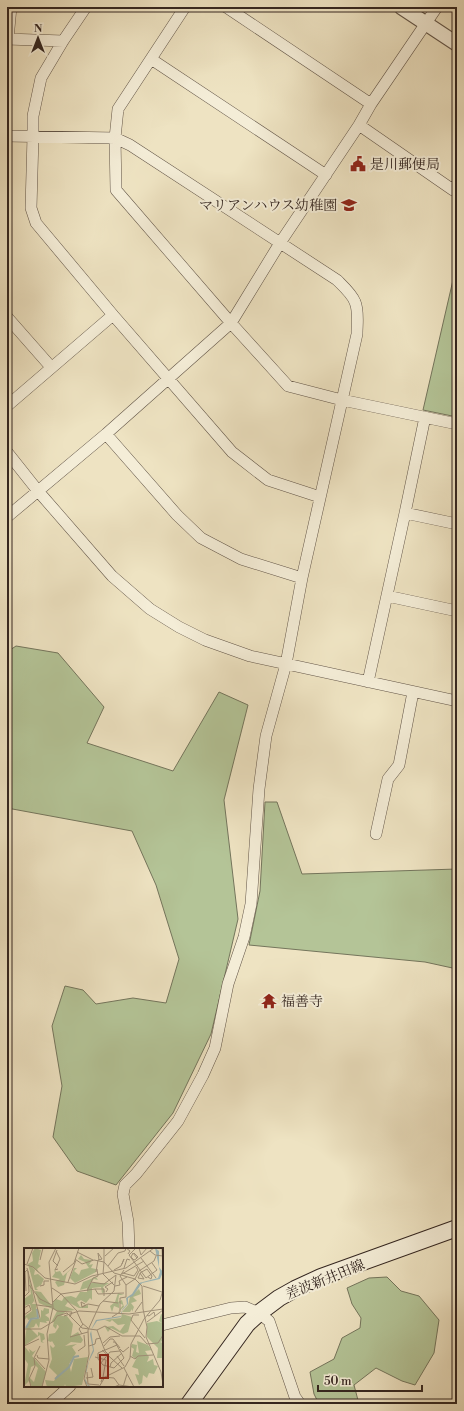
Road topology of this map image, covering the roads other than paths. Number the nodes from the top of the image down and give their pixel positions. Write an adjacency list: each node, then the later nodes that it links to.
1 (10, 7): 8 (street)
2 (86, 7): 9 (street)
3 (185, 7): 11 (street)
4 (226, 7): 12 (street)
5 (401, 7): 7 (street)
6 (437, 7): 7 (street)
7 (426, 24): 10 (street); 12 (street)
8 (8, 39): 9 (street)
9 (63, 41): 15 (street)
10 (457, 44)
11 (151, 59): 16 (street); 17 (street)
12 (371, 104): 13 (street)
13 (359, 125): 17 (street); 18 (street)
14 (7, 136): 15 (street)
15 (33, 136): 16 (street); 20 (street)
16 (115, 138): 19 (street); 22 (street)
17 (326, 175): 19 (street)
18 (457, 184)
19 (280, 243): 22 (street); 25 (street)
20 (113, 315): 23 (street); 24 (street)
21 (7, 317): 23 (street)
22 (231, 324): 24 (street); 25 (street)
23 (51, 368): 26 (street)
24 (169, 379): 29 (street); 32 (street)
25 (342, 400): 27 (street); 32 (street)
26 (7, 406)
27 (425, 417): 28 (street); 33 (street)
28 (457, 424)
29 (106, 434): 31 (street); 36 (street)
30 (7, 452): 31 (street)
31 (38, 491): 34 (street); 39 (street)
32 (320, 497): 36 (street)
33 (405, 513): 35 (street); 37 (street)
34 (7, 516)
35 (457, 524)
36 (302, 578): 39 (street)
37 (387, 596): 38 (street); 40 (street)
38 (457, 611)
39 (286, 664): 40 (street); 45 (street)
40 (368, 682): 41 (street)
41 (413, 692): 42 (street); 43 (street)
42 (457, 701)
43 (376, 834)
44 (457, 1228): 46 (main road, 差波新井田線)
45 (129, 1248)
46 (259, 1313): 47 (street); 50 (main road, 差波新井田線); 51 (street)
47 (163, 1325)
48 (69, 1387): 49 (street)
49 (50, 1404)
50 (189, 1404)
51 (300, 1404)

